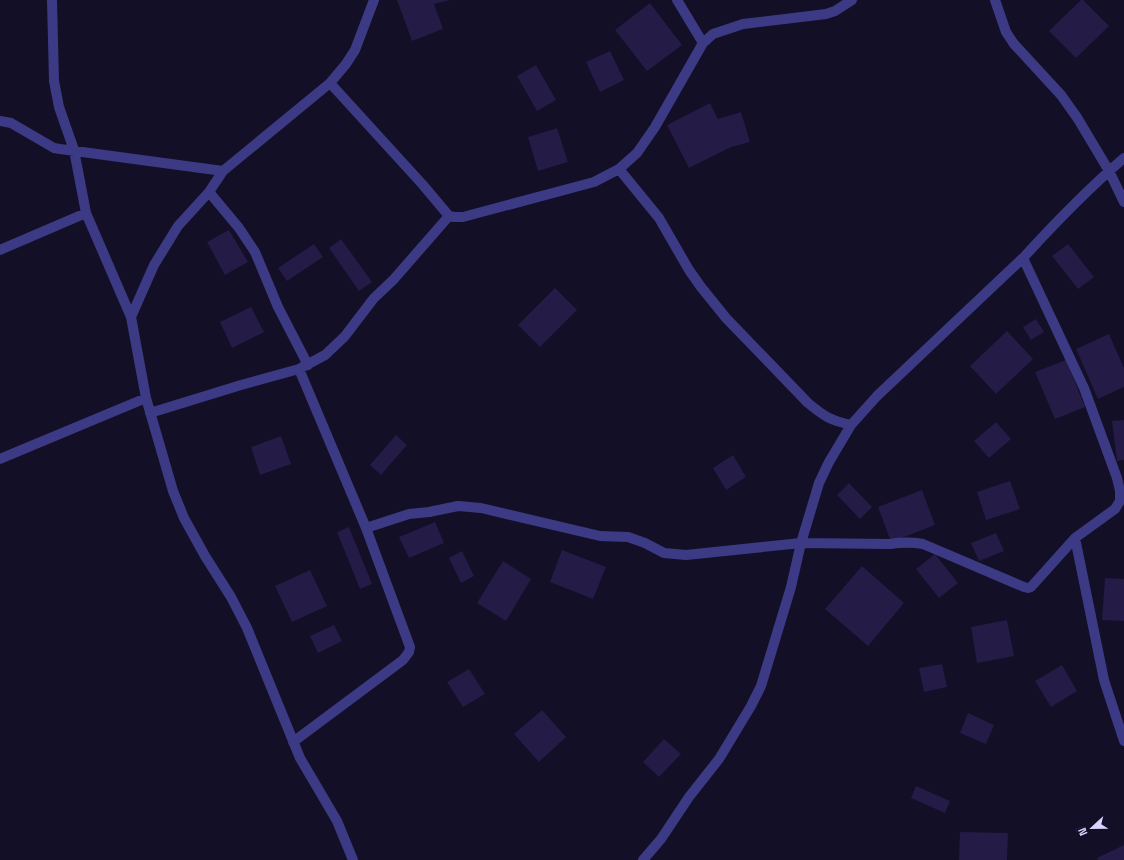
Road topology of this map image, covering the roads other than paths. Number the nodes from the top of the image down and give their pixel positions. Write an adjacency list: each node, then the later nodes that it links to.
1 (52, 0): 9 (street)
2 (374, 0): 7 (street)
3 (677, 0): 6 (street)
4 (852, 0): 6 (street)
5 (995, 0): 13 (street)
6 (703, 43): 11 (street)
7 (330, 83): 12 (street); 17 (street)
8 (0, 121): 9 (street)
9 (74, 150): 12 (street); 16 (street)
10 (1124, 158): 13 (street)
11 (619, 169): 17 (street); 24 (street)
12 (223, 171): 14 (street)
13 (1109, 171): 15 (street); 19 (street)
14 (209, 192): 20 (street); 21 (street)
15 (1124, 202)
16 (86, 213): 18 (street); 20 (street)
17 (449, 216): 21 (street)
18 (0, 250)
19 (1023, 258): 24 (street); 27 (street)
20 (131, 317): 22 (street)
21 (304, 367): 23 (street); 26 (street)
22 (146, 398): 23 (street); 25 (street)
23 (150, 414): 30 (street)
24 (852, 425): 28 (street)
25 (0, 460)
26 (366, 528): 28 (street); 30 (street)
27 (1075, 538): 28 (street); 29 (street)
28 (801, 543): 32 (street)
29 (1124, 741)
30 (293, 742): 31 (street)
31 (353, 860)
32 (643, 860)

